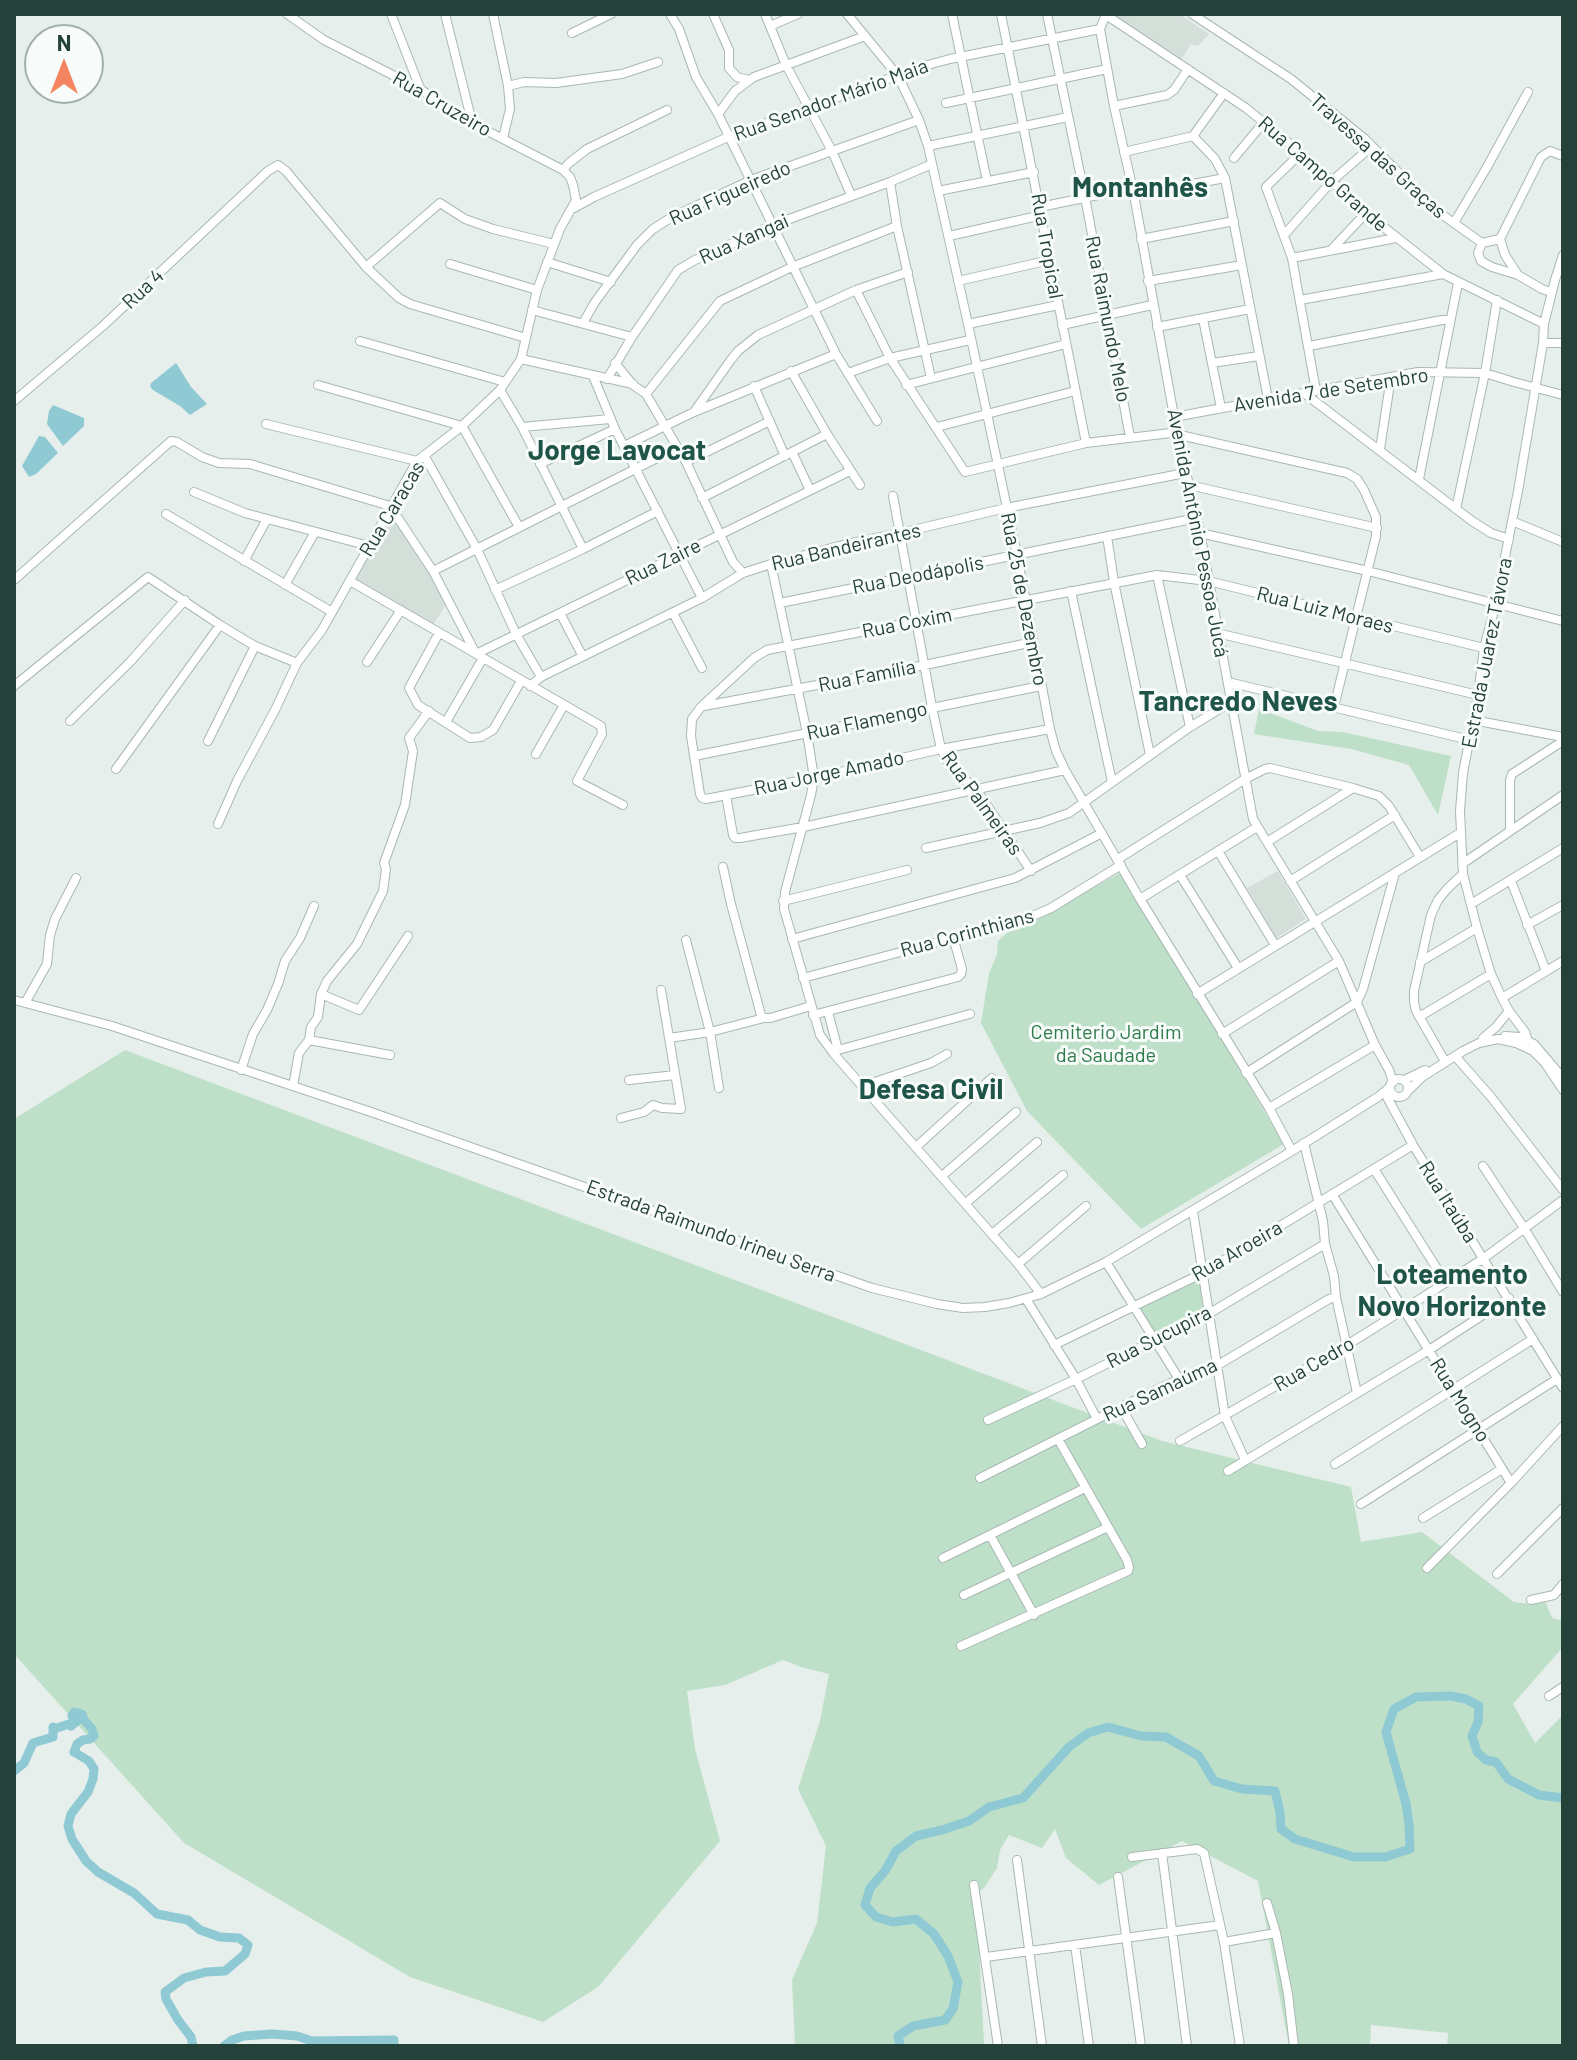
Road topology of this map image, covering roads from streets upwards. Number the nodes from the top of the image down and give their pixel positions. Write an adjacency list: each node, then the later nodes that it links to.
1 (287, 14): 17 (street, Rua Cruzeiro)
2 (307, 14): 17 (street)
3 (391, 14): 35 (street)
4 (445, 14): 48 (street)
5 (493, 14): 33 (street)
6 (611, 14): 20 (street)
7 (670, 14): 44 (street)
8 (713, 14): 30 (street)
9 (765, 14): 18 (street)
10 (798, 14): 18 (street)
11 (847, 14): 21 (street, Rua 25 de Dezembro)
12 (952, 14): 24 (street)
13 (1001, 14): 23 (street, Rua Tropical)
14 (1047, 14): 22 (street, Rua Raimundo Melo)
15 (1192, 14): 55 (street, Travessa das Graças)
16 (1106, 15): 19 (street); 28 (street, Rua Campo Grande)
17 (301, 23): 35 (street, Rua Cruzeiro)
18 (770, 26): 26 (street)
19 (1100, 29): 22 (street, Rua Senador Mário Maia); 27 (street, Avenida Antônio Pessoa Jucá)
20 (572, 33)
21 (865, 36): 26 (street); 29 (street, Rua 25 de Dezembro)
22 (1053, 38): 23 (street, Rua Senador Mário Maia); 31 (street, Rua Raimundo Melo)
23 (1008, 49): 24 (street, Rua Senador Mário Maia); 34 (street, Rua Tropical)
24 (962, 56): 29 (street, Rua Senador Mário Maia); 39 (street)
25 (658, 62): 33 (street)
26 (786, 65): 32 (street); 42 (street)
27 (1107, 69): 31 (street); 41 (street, Avenida Antônio Pessoa Jucá)
28 (1188, 69): 38 (street, Rua Campo Grande); 41 (street)
29 (898, 76): 42 (street, Rua Senador Mário Maia); 46 (street, Rua 25 de Dezembro)
30 (737, 77): 32 (street); 36 (street)
31 (1061, 79): 34 (street); 45 (street, Rua Raimundo Melo)
32 (749, 80): 36 (street)
33 (508, 86): 53 (street)
34 (1016, 88): 39 (street); 49 (street, Rua Tropical)
35 (420, 89): 48 (street, Rua Cruzeiro)
36 (735, 91): 44 (street)
37 (1528, 92): 77 (street)
38 (1224, 93): 47 (street, Rua Campo Grande); 50 (street)
39 (970, 97): 40 (street); 52 (street)
40 (946, 103)
41 (1114, 106): 57 (street, Avenida Antônio Pessoa Jucá)
42 (809, 109): 51 (street, Rua Senador Mário Maia); 56 (street)
43 (667, 110): 62 (street)
44 (718, 114): 51 (street)
45 (1068, 117): 49 (street); 72 (street, Rua Raimundo Melo)
46 (919, 120): 54 (street, Rua 25 de Dezembro); 56 (street, Rua Figueiredo)
47 (1264, 122): 58 (street, Rua Campo Grande); 60 (street)
48 (472, 123): 53 (street, Rua Cruzeiro)
49 (1024, 127): 52 (street); 63 (street, Rua Tropical)
50 (1193, 136): 57 (street); 64 (street)
51 (728, 137): 65 (street); 73 (street, Rua Senador Mário Maia)
52 (977, 137): 54 (street); 66 (street)
53 (503, 138): 62 (street, Rua Cruzeiro)
54 (928, 146): 61 (street, Rua 25 de Dezembro)
55 (1372, 146): 67 (street); 77 (street, Travessa das Graças)
56 (832, 151): 65 (street, Rua Figueiredo); 71 (street)
57 (1124, 152): 70 (street, Avenida Antônio Pessoa Jucá)
58 (1301, 153): 67 (street, Rua Campo Grande); 80 (street)
59 (1563, 156): 84 (street)
60 (1234, 158)
61 (932, 164): 68 (street, Rua Xangai); 69 (street, Rua 25 de Dezembro)
62 (563, 170): 73 (street)
63 (1034, 172): 66 (street); 74 (street, Rua Tropical)
64 (1225, 178): 70 (street); 76 (street)
65 (751, 180): 78 (street); 102 (street, Rua Figueiredo)
66 (987, 181): 69 (street)
67 (1332, 181): 75 (street, Rua Campo Grande); 80 (street)
68 (890, 182): 71 (street, Rua Xangai); 79 (street)
69 (938, 191): 81 (street, Rua 25 de Dezembro)
70 (1133, 192): 72 (street); 83 (street, Avenida Antônio Pessoa Jucá)
71 (851, 195): 78 (street, Rua Xangai)
72 (1085, 197): 74 (street); 114 (street, Rua Raimundo Melo)
73 (573, 208): 86 (street, Rua Caracas)
74 (1041, 211): 81 (street); 90 (street, Rua Tropical)
75 (1366, 213): 82 (street, Rua Campo Grande); 87 (street)
76 (1234, 221): 83 (street); 93 (street)
77 (1454, 223): 85 (street, Travessa das Graças)
78 (773, 225): 95 (street); 122 (street, Rua Xangai)
79 (897, 226): 95 (street); 96 (street)
80 (1284, 235): 89 (street)
81 (949, 236): 99 (street, Rua 25 de Dezembro)
82 (1396, 238): 87 (street); 97 (street, Rua Campo Grande)
83 (1141, 239): 100 (street, Avenida Antônio Pessoa Jucá)
84 (1500, 239): 85 (street); 98 (street)
85 (1482, 243): 98 (street, Travessa das Graças)
86 (554, 244): 91 (street, Rua Caracas); 94 (street)
87 (1331, 250): 89 (street)
88 (1563, 255): 101 (street, Estrada Juarez Távora)
89 (1292, 258): 107 (street)
90 (1050, 260): 99 (street); 109 (street, Rua Tropical)
91 (547, 262): 102 (street); 104 (street, Rua Caracas)
92 (450, 264): 104 (street)
93 (1242, 265): 100 (street); 112 (street)
94 (366, 267): 123 (street); 158 (street, Rua 4)
95 (792, 267): 111 (street); 155 (street)
96 (908, 272): 105 (street); 130 (street)
97 (1443, 274): 103 (street, Rua Campo Grande); 107 (street)
98 (1518, 275): 106 (street, Travessa das Graças)
99 (958, 281): 118 (street, Rua 25 de Dezembro)
100 (1148, 281): 110 (street, Avenida Antônio Pessoa Jucá)
101 (1559, 281): 106 (street, Estrada Juarez Távora)
102 (611, 282): 117 (street, Rua Figueiredo)
103 (1458, 283): 108 (street, Rua Campo Grande); 116 (street)
104 (537, 290): 113 (street, Rua Caracas)
105 (856, 290): 111 (street); 133 (street)
106 (1551, 292): 119 (street, Estrada Juarez Távora)
107 (1300, 300): 129 (street)
108 (1497, 300): 119 (street, Rua Campo Grande); 141 (street)
109 (1058, 305): 118 (street); 120 (street, Rua Tropical)
110 (1152, 305): 114 (street); 121 (street, Avenida Antônio Pessoa Jucá)
111 (814, 309): 131 (street); 160 (street)
112 (1250, 309): 115 (street); 132 (street)
113 (532, 310): 117 (street); 123 (street, Rua Caracas)
114 (1107, 314): 120 (street); 174 (street, Rua Raimundo Melo)
115 (1203, 319): 121 (street); 136 (street)
116 (1450, 320): 129 (street); 140 (street)
117 (583, 323): 122 (street)
118 (968, 324): 124 (street, Rua 25 de Dezembro)
119 (1544, 324): 126 (street, Estrada Juarez Távora)
120 (1062, 325): 128 (street, Rua Tropical)
121 (1157, 327): 162 (street, Avenida Antônio Pessoa Jucá)
122 (632, 337): 135 (street, Rua Xangai)
123 (526, 338): 134 (street, Rua Caracas)
124 (970, 340): 130 (street); 137 (street, Rua 25 de Dezembro)
125 (360, 341): 149 (street)
126 (1543, 343): 127 (street); 151 (street, Estrada Juarez Távora)
127 (1563, 343)
128 (1066, 344): 137 (street); 152 (street, Rua Tropical)
129 (1309, 346): 153 (street)
130 (925, 351): 133 (street); 144 (street)
131 (836, 354): 138 (street); 139 (street)
132 (1259, 356): 136 (street); 157 (street)
133 (890, 358): 139 (street); 148 (street)
134 (521, 359): 142 (street); 149 (street, Rua Caracas)
135 (615, 363): 145 (street, Rua Xangai); 147 (street)
136 (1212, 363): 159 (street)
137 (976, 366): 144 (street); 161 (street, Rua 25 de Dezembro)
138 (791, 371): 150 (street); 173 (street)
139 (848, 373): 165 (street)
140 (1440, 373): 141 (street, Avenida 7 de Setembro); 143 (street, Avenida 7 de Setembro); 187 (street)
141 (1485, 373): 151 (street, Avenida 7 de Setembro); 197 (street)
142 (593, 376): 145 (street); 163 (street)
143 (1391, 377): 153 (street, Avenida 7 de Setembro); 178 (street)
144 (931, 378): 148 (street)
145 (607, 379): 147 (street)
146 (318, 385): 167 (street)
147 (633, 385): 155 (street)
148 (906, 385): 170 (street)
149 (502, 386): 167 (street, Rua Caracas); 168 (street)
150 (754, 386): 160 (street); 164 (street)
151 (1535, 387): 156 (street, Avenida 7 de Setembro); 202 (street, Estrada Juarez Távora)
152 (1075, 391): 161 (street); 175 (street, Rua Tropical)
153 (1316, 391): 154 (street, Avenida 7 de Setembro)
154 (1304, 392): 157 (street, Avenida 7 de Setembro); 178 (street)
155 (646, 394): 169 (street)
156 (1563, 395)
157 (1268, 399): 159 (street, Avenida 7 de Setembro)
158 (14, 401)
159 (1221, 408): 162 (street, Avenida 7 de Setembro)
160 (694, 412): 169 (street)
161 (986, 413): 170 (street); 182 (street, Rua 25 de Dezembro)
162 (1174, 417): 172 (street, Avenida Antônio Pessoa Jucá)
163 (610, 419): 168 (street); 171 (street)
164 (770, 421): 179 (street); 181 (street)
165 (877, 421)
166 (266, 424): 180 (street)
167 (462, 426): 180 (street, Rua Caracas); 203 (street)
168 (522, 427): 183 (street)
169 (665, 427): 176 (street); 177 (street)
170 (937, 427): 182 (street)
171 (615, 429): 176 (street); 183 (street)
172 (1177, 433): 174 (street); 186 (street, Avenida Antônio Pessoa Jucá); 204 (street)
173 (827, 434): 179 (street); 185 (street)
174 (1130, 437): 175 (street)
175 (1086, 443): 182 (street)
176 (624, 446): 184 (street)
177 (677, 448): 181 (street); 184 (street)
178 (1380, 449): 187 (street)
179 (789, 454): 190 (street); 193 (street)
180 (421, 458): 194 (street, Rua Caracas); 213 (street)
181 (686, 462): 193 (street)
182 (997, 463): 196 (street, Rua 25 de Dezembro)
183 (540, 464): 195 (street)
184 (636, 468): 195 (street); 198 (street)
185 (850, 471): 188 (street); 190 (street, Rua Zaire)
186 (1185, 473): 189 (street, Avenida Antônio Pessoa Jucá); 196 (street, Rua Bandeirantes)
187 (1419, 479): 197 (street)
188 (860, 485)
189 (1189, 485): 200 (street, Avenida Antônio Pessoa Jucá); 204 (street)
190 (810, 490): 208 (street, Rua Zaire)
191 (194, 492): 201 (street)
192 (893, 496): 206 (street, Rua Palmeiras)
193 (702, 498): 208 (street)
194 (390, 506): 212 (street, Rua Caracas); 219 (street); 224 (street)
195 (561, 507): 203 (street); 214 (street)
196 (1006, 508): 206 (street, Rua Bandeirantes); 216 (street, Rua 25 de Dezembro)
197 (1456, 509): 210 (street)
198 (658, 511): 214 (street); 215 (street)
199 (166, 514): 217 (street)
200 (1197, 518): 207 (street, Avenida Antônio Pessoa Jucá); 209 (street, Rua Deodápolis)
201 (267, 519): 205 (street); 217 (street)
202 (1512, 521): 210 (street, Estrada Juarez Távora); 211 (street)
203 (519, 527): 213 (street)
204 (1377, 528): 220 (street)
205 (315, 532): 212 (street); 228 (street)
206 (900, 533): 218 (street, Rua Bandeirantes); 223 (street, Rua Palmeiras)
207 (1200, 533): 220 (street); 226 (street, Avenida Antônio Pessoa Jucá)
208 (720, 535): 215 (street, Rua Zaire); 221 (street)
209 (1107, 536): 216 (street, Rua Deodápolis); 227 (street)
210 (1509, 539): 235 (street, Estrada Juarez Távora)
211 (1563, 542)
212 (369, 546): 225 (street, Rua Caracas)
213 (477, 549): 219 (street); 229 (street)
214 (583, 549): 229 (street)
215 (680, 554): 231 (street); 238 (street, Rua Zaire)
216 (1017, 555): 223 (street, Rua Deodápolis); 233 (street, Rua 25 de Dezembro)
217 (244, 561): 228 (street)
218 (771, 564): 221 (street, Rua Bandeirantes); 234 (street)
219 (433, 571): 252 (street)
220 (1368, 571): 235 (street); 240 (street)
221 (743, 573): 231 (street, Rua Bandeirantes)
222 (1157, 575): 226 (street, Rua Luiz Moraes); 227 (street, Rua Luiz Moraes); 275 (street)
223 (909, 577): 234 (street, Rua Deodápolis); 241 (street, Rua Palmeiras)
224 (14, 580)
225 (350, 581): 236 (street); 237 (street, Rua Caracas)
226 (1208, 581): 240 (street, Rua Luiz Moraes); 245 (street, Avenida Antônio Pessoa Jucá)
227 (1114, 582): 230 (street, Rua Luiz Moraes); 283 (street)
228 (285, 585): 237 (street)
229 (495, 590): 246 (street)
230 (1071, 591): 233 (street, Rua Luiz Moraes); 289 (street)
231 (702, 598): 239 (street, Rua Bandeirantes)
232 (185, 600): 243 (street); 261 (street); 273 (street)
233 (1025, 600): 241 (street, Rua Coxim); 247 (street, Rua 25 de Dezembro)
234 (780, 603): 248 (street)
235 (1496, 603): 242 (street); 250 (street, Estrada Juarez Távora)
236 (401, 610): 244 (street); 253 (street)
237 (332, 612): 255 (street, Rua Caracas)
238 (560, 613): 246 (street, Rua Zaire); 251 (street)
239 (673, 613): 251 (street, Rua Bandeirantes); 257 (street)
240 (1356, 618): 250 (street, Rua Luiz Moraes); 254 (street)
241 (917, 621): 248 (street, Rua Coxim); 256 (street, Rua Palmeiras)
242 (1563, 621)
243 (220, 625): 249 (street); 285 (street)
244 (439, 633): 252 (street); 271 (street)
245 (1217, 633): 254 (street); 260 (street, Avenida Antônio Pessoa Jucá)
246 (516, 634): 252 (street, Rua Zaire); 258 (street)
247 (1033, 642): 256 (street, Rua Família); 263 (street, Rua 25 de Dezembro)
248 (788, 645): 264 (street); 268 (street, Rua Coxim)
249 (255, 646): 255 (street); 280 (street)
250 (1484, 648): 265 (street, Estrada Juarez Távora)
251 (582, 655): 258 (street, Rua Bandeirantes)
252 (479, 656): 259 (street); 274 (street)
253 (367, 662)
254 (1344, 662): 265 (street); 270 (street)
255 (297, 663): 297 (street, Rua Caracas)
256 (925, 665): 264 (street, Rua Família); 269 (street, Rua Palmeiras)
257 (702, 668)
258 (541, 677): 262 (street, Rua Bandeirantes)
259 (521, 681): 262 (street); 274 (street)
260 (1228, 682): 266 (street, Avenida Antônio Pessoa Jucá); 270 (street)
261 (14, 686)
262 (530, 686): 267 (street)
263 (1041, 686): 269 (street, Rua Flamengo); 276 (street, Rua 25 de Dezembro)
264 (797, 689): 268 (street, Rua Família); 277 (street)
265 (1478, 695): 272 (street, Estrada Juarez Távora)
266 (1231, 702): 275 (street); 288 (street, Avenida Antônio Pessoa Jucá)
267 (564, 705): 282 (street); 295 (street)
268 (701, 707): 284 (street)
269 (932, 707): 277 (street, Rua Flamengo); 281 (street, Rua Palmeiras)
270 (1334, 707): 279 (street)
271 (429, 711): 274 (street); 340 (street)
272 (1473, 720): 278 (street); 279 (street, Estrada Juarez Távora)
273 (70, 721)
274 (446, 722)
275 (1190, 727): 283 (street)
276 (1050, 729): 281 (street, Rua Jorge Amado); 286 (street, Rua 25 de Dezembro)
277 (807, 733): 284 (street, Rua Flamengo); 287 (street)
278 (1563, 739): 300 (street)
279 (1470, 740): 303 (street, Estrada Juarez Távora)
280 (208, 741)
281 (941, 749): 287 (street, Rua Jorge Amado); 291 (street, Rua Palmeiras)
282 (536, 754)
283 (1150, 755): 289 (street)
284 (694, 756): 292 (street, Rua Jorge Amado)
285 (116, 769)
286 (1065, 770): 291 (street); 294 (street, Rua 25 de Dezembro)
287 (814, 778): 292 (street, Rua Jorge Amado); 298 (street)
288 (1245, 779): 290 (street, Rua Corinthians); 299 (street, Avenida Antônio Pessoa Jucá); 309 (street, Rua Corinthians)
289 (1112, 782): 294 (street)
290 (1353, 788): 296 (street, Rua Corinthians); 304 (street)
291 (976, 789): 298 (street); 301 (street, Rua Palmeiras)
292 (726, 795): 298 (street)
293 (1563, 795): 300 (street)
294 (1086, 803): 301 (street); 302 (street, Rua 25 de Dezembro)
295 (623, 805)
296 (1395, 815): 308 (street); 317 (street)
297 (218, 824)
298 (803, 827): 320 (street)
299 (1257, 827): 304 (street, Avenida Antônio Pessoa Jucá); 307 (street)
300 (1510, 829): 311 (street)
301 (1002, 830): 305 (street); 313 (street, Rua Palmeiras)
302 (1102, 833): 309 (street, Rua 25 de Dezembro); 313 (street)
303 (1460, 833): 308 (street); 311 (street, Estrada Juarez Távora)
304 (1267, 842): 317 (street, Avenida Antônio Pessoa Jucá)
305 (926, 848)
306 (1563, 849): 318 (street)
307 (1218, 851): 315 (street); 331 (street)
308 (1420, 857): 314 (street)
309 (1119, 862): 319 (street, Rua 25 de Dezembro); 328 (street, Rua Corinthians)
310 (723, 867): 351 (street)
311 (1463, 869): 321 (street, Estrada Juarez Távora); 334 (street)
312 (907, 870): 320 (street)
313 (1031, 871): 329 (street)
314 (1395, 873): 324 (street); 344 (street)
315 (1180, 875): 319 (street); 335 (street)
316 (76, 878): 345 (street)
317 (1290, 881): 324 (street, Avenida Antônio Pessoa Jucá)
318 (1511, 881): 321 (street); 325 (street)
319 (1140, 899): 341 (street, Rua 25 de Dezembro)
320 (783, 901): 329 (street)
321 (1471, 904): 326 (street, Estrada Juarez Távora)
322 (1563, 905): 325 (street)
323 (314, 906): 364 (street)
324 (1315, 921): 331 (street); 332 (street, Avenida Antônio Pessoa Jucá)
325 (1527, 925): 336 (street)
326 (1477, 928): 334 (street); 337 (street, Estrada Juarez Távora)
327 (408, 936): 340 (street)
328 (953, 937): 338 (street, Rua Corinthians); 348 (street)
329 (792, 939): 338 (street)
330 (686, 940): 352 (street)
331 (1275, 945): 335 (street)
332 (1339, 961): 344 (street, Avenida Antônio Pessoa Jucá); 353 (street)
333 (1563, 961): 336 (street)
334 (1420, 962): 350 (street)
335 (1238, 968): 341 (street)
336 (1546, 971): 342 (street)
337 (1491, 974): 342 (street, Estrada Juarez Távora); 350 (street)
338 (803, 978): 346 (street)
339 (661, 990): 354 (street)
340 (321, 994): 356 (street)
341 (1197, 994): 353 (street, Rua 25 de Dezembro)
342 (1502, 998): 347 (street, Estrada Juarez Távora)
343 (14, 1000): 345 (street, Estrada Raimundo Irineu Serra)
344 (1357, 1002): 358 (street, Avenida Antônio Pessoa Jucá); 365 (street)
345 (25, 1003): 364 (street, Estrada Raimundo Irineu Serra)
346 (812, 1011): 348 (street); 351 (street); 359 (street)
347 (1509, 1011): 355 (street); 357 (street, Estrada Juarez Távora)
348 (828, 1012): 359 (street)
349 (970, 1014): 359 (street)
350 (1419, 1017): 363 (street)
351 (764, 1018): 352 (street)
352 (710, 1032): 354 (street); 372 (street)
353 (1222, 1034): 365 (street, Rua 25 de Dezembro)
354 (669, 1038): 366 (street)
355 (1483, 1038): 357 (street, Estrada Raimundo Irineu Serra); 363 (street, Estrada Raimundo Irineu Serra)
356 (309, 1040): 361 (street); 370 (street)
357 (1528, 1041): 368 (street)
358 (1375, 1045): 373 (street, Avenida Antônio Pessoa Jucá); 376 (street)
359 (836, 1052): 371 (street)
360 (947, 1054): 371 (street)
361 (390, 1055)
362 (1455, 1056): 374 (street); 375 (street); 388 (street)
363 (1443, 1058): 373 (street, Estrada Raimundo Irineu Serra)
364 (241, 1070): 370 (street, Estrada Raimundo Irineu Serra)
365 (1246, 1073): 376 (street, Rua 25 de Dezembro)
366 (675, 1075): 369 (street); 378 (street)
367 (992, 1078): 382 (street)
368 (1563, 1078)
369 (629, 1080)
370 (293, 1086): 407 (street, Estrada Raimundo Irineu Serra)
371 (863, 1086): 382 (street)
372 (719, 1088)
373 (1392, 1088): 374 (street); 374 (street); 380 (street, Estrada Raimundo Irineu Serra); 381 (street, Rua Itaúba)
374 (1409, 1090)
375 (1563, 1090)
376 (1269, 1108): 383 (street, Rua 25 de Dezembro)
377 (1016, 1112): 387 (street)
378 (621, 1118)
379 (1037, 1142): 392 (street)
380 (1304, 1143): 383 (street, Estrada Raimundo Irineu Serra); 391 (street)
381 (1413, 1145): 385 (street, Rua Aroeira); 398 (street, Rua Itaúba)
382 (916, 1147): 387 (street)
383 (1292, 1151): 394 (street, Estrada Raimundo Irineu Serra)
384 (1483, 1166): 395 (street)
385 (1374, 1169): 389 (street, Rua Aroeira); 402 (street)
386 (1063, 1175): 396 (street)
387 (942, 1176): 392 (street)
388 (1563, 1190)
389 (1332, 1194): 391 (street, Rua Aroeira); 409 (street, Rua Mogno)
390 (1563, 1200): 395 (street, Rua Cedro)
391 (1319, 1202): 397 (street); 401 (street, Rua Aroeira)
392 (966, 1203): 396 (street)
393 (1086, 1206): 400 (street)
394 (1193, 1211): 399 (street, Estrada Raimundo Irineu Serra); 401 (street)
395 (1524, 1228): 398 (street, Rua Cedro); 403 (street)
396 (992, 1234): 400 (street)
397 (1325, 1244): 405 (street); 410 (street, Rua Sucupira)
398 (1484, 1258): 402 (street, Rua Cedro); 406 (street, Rua Itaúba)
399 (1106, 1262): 404 (street, Estrada Raimundo Irineu Serra); 408 (street)
400 (1018, 1264): 404 (street)
401 (1203, 1273): 408 (street, Rua Aroeira); 410 (street)
402 (1446, 1283): 409 (street, Rua Cedro)
403 (1563, 1292)
404 (1041, 1294): 407 (street, Estrada Raimundo Irineu Serra)
405 (1336, 1297): 414 (street); 416 (street, Rua Samaúma)
406 (1509, 1298): 412 (street, Rua Itaúba); 415 (street)
407 (1026, 1299): 413 (street)
408 (1133, 1307): 411 (street); 413 (street, Rua Aroeira)
409 (1403, 1310): 414 (street, Rua Cedro); 415 (street, Rua Mogno)
410 (1210, 1313): 411 (street, Rua Sucupira); 416 (street)
411 (1154, 1339): 417 (street, Rua Sucupira); 418 (street)
412 (1533, 1339): 419 (street, Rua Itaúba); 421 (street)
413 (1054, 1345): 417 (street)
414 (1347, 1345): 422 (street); 424 (street, Rua Cedro)
415 (1429, 1350): 421 (street, Rua Mogno); 422 (street)
416 (1218, 1365): 418 (street, Rua Samaúma); 424 (street)
417 (1076, 1379): 425 (street); 426 (street, Rua Sucupira)
418 (1179, 1379): 423 (street, Rua Samaúma)
419 (1557, 1379): 420 (street, Rua Itaúba); 428 (street)
420 (1563, 1388)
421 (1453, 1389): 428 (street, Rua Mogno); 433 (street)
422 (1357, 1393): 432 (street)
423 (1121, 1407): 425 (street, Rua Samaúma); 431 (street)
424 (1225, 1416): 430 (street, Rua Cedro); 432 (street)
425 (1097, 1419): 429 (street, Rua Samaúma)
426 (988, 1420)
427 (1563, 1426): 437 (street)
428 (1478, 1429): 434 (street, Rua Mogno); 439 (street)
429 (1058, 1439): 436 (street, Rua Samaúma); 438 (street)
430 (1180, 1441)
431 (1142, 1444)
432 (1245, 1460): 435 (street)
433 (1335, 1464)
434 (1502, 1469): 437 (street, Rua Mogno); 441 (street)
435 (1228, 1471)
436 (980, 1478)
437 (1511, 1483): 445 (street)
438 (1085, 1488): 442 (street); 443 (street)
439 (1361, 1504)
440 (1563, 1508): 447 (street)
441 (1423, 1518)
442 (1108, 1527): 446 (street); 451 (street)
443 (990, 1535): 444 (street); 446 (street)
444 (943, 1558)
445 (1427, 1568)
446 (1010, 1573): 449 (street); 451 (street)
447 (1497, 1574)
448 (1563, 1584): 450 (street)
449 (964, 1595)
450 (1531, 1600)
451 (1034, 1615): 452 (street)
452 (961, 1646)
453 (1563, 1687): 454 (street)
454 (1549, 1696)
455 (1162, 1853): 456 (street); 461 (street); 462 (street)
456 (1132, 1857)
457 (1017, 1860): 467 (street)
458 (1118, 1877): 464 (street)
459 (974, 1885): 468 (street)
460 (1267, 1903): 463 (street)
461 (1220, 1925): 462 (street); 465 (street)
462 (1171, 1932): 464 (street); 473 (street)
463 (1276, 1933): 465 (street); 475 (street)
464 (1127, 1938): 466 (street); 472 (street)
465 (1224, 1942): 474 (street)
466 (1075, 1945): 467 (street); 471 (street)
467 (1030, 1951): 468 (street); 470 (street)
468 (986, 1957): 469 (street)
469 (998, 2046)
470 (1042, 2046)
471 (1089, 2046)
472 (1141, 2046)
473 (1187, 2046)
474 (1240, 2046)
475 (1294, 2046)

